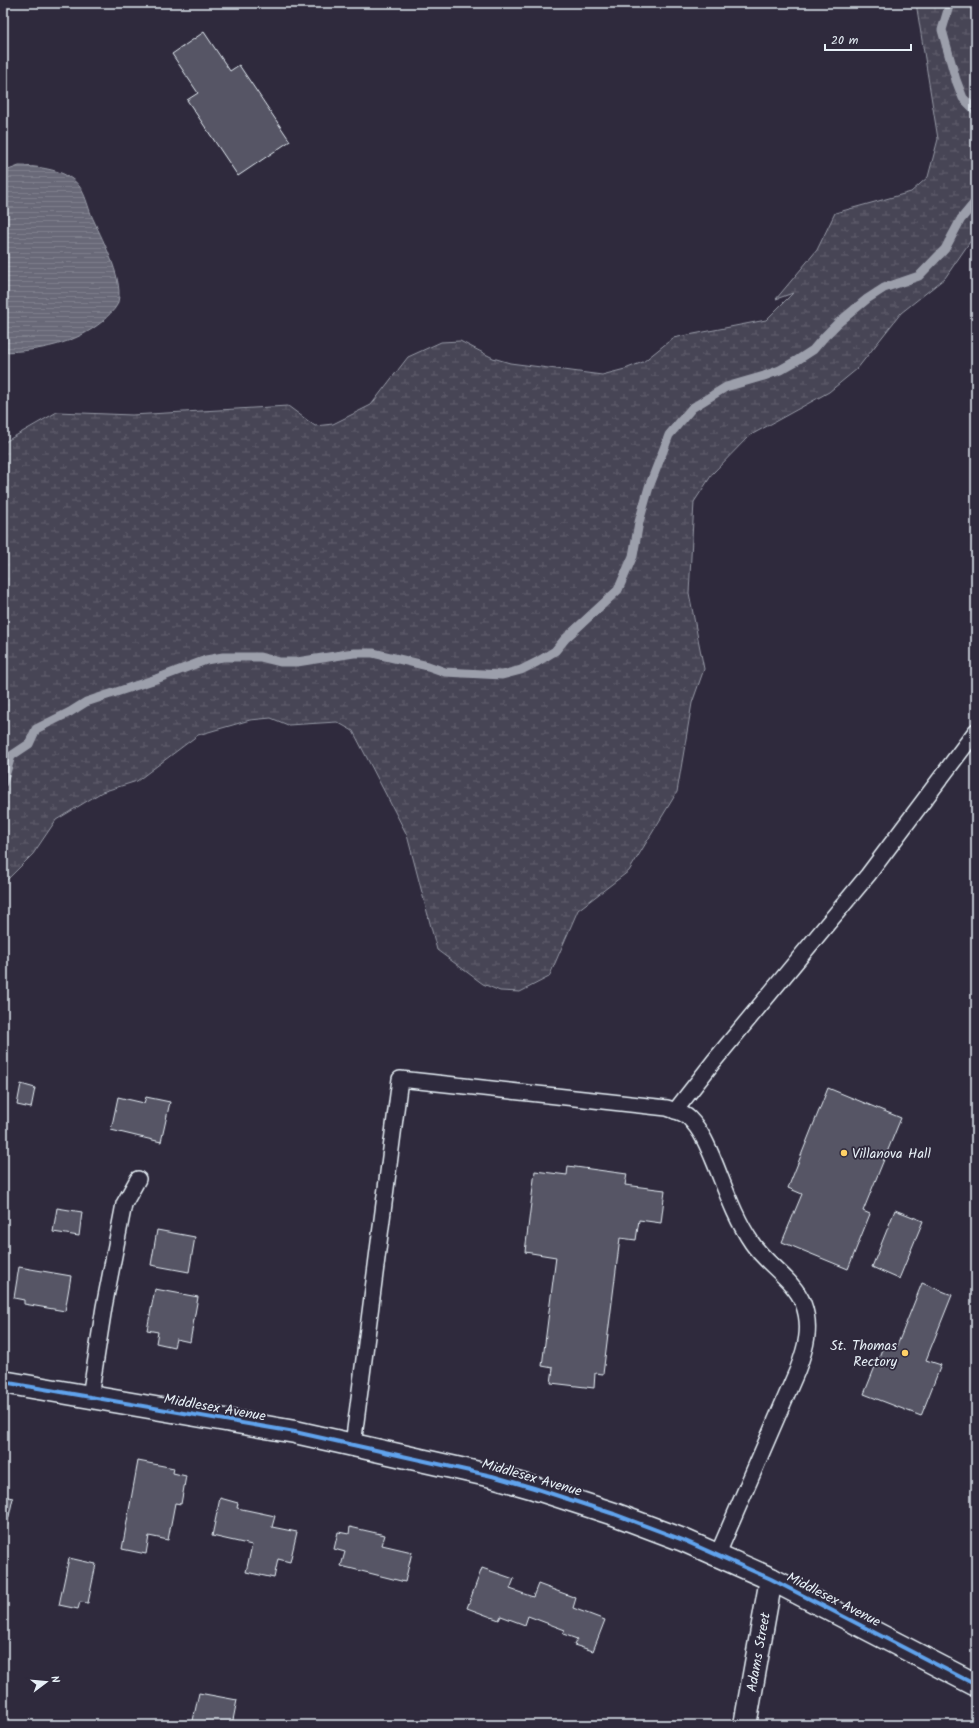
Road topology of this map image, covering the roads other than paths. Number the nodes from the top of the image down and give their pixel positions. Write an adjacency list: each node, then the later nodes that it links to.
1 (976, 731): 2 (lane)
2 (676, 1111): 6 (lane); 7 (lane)
3 (138, 1179): 5 (lane)
4 (3, 1382): 5 (street, Middlesex Avenue)
5 (90, 1397): 6 (street, Middlesex Avenue)
6 (353, 1445): 7 (street, Middlesex Avenue)
7 (717, 1556): 8 (street, Middlesex Avenue)
8 (771, 1579): 9 (street, Middlesex Avenue); 10 (street, Adams Street)
9 (976, 1685)
10 (745, 1725)

